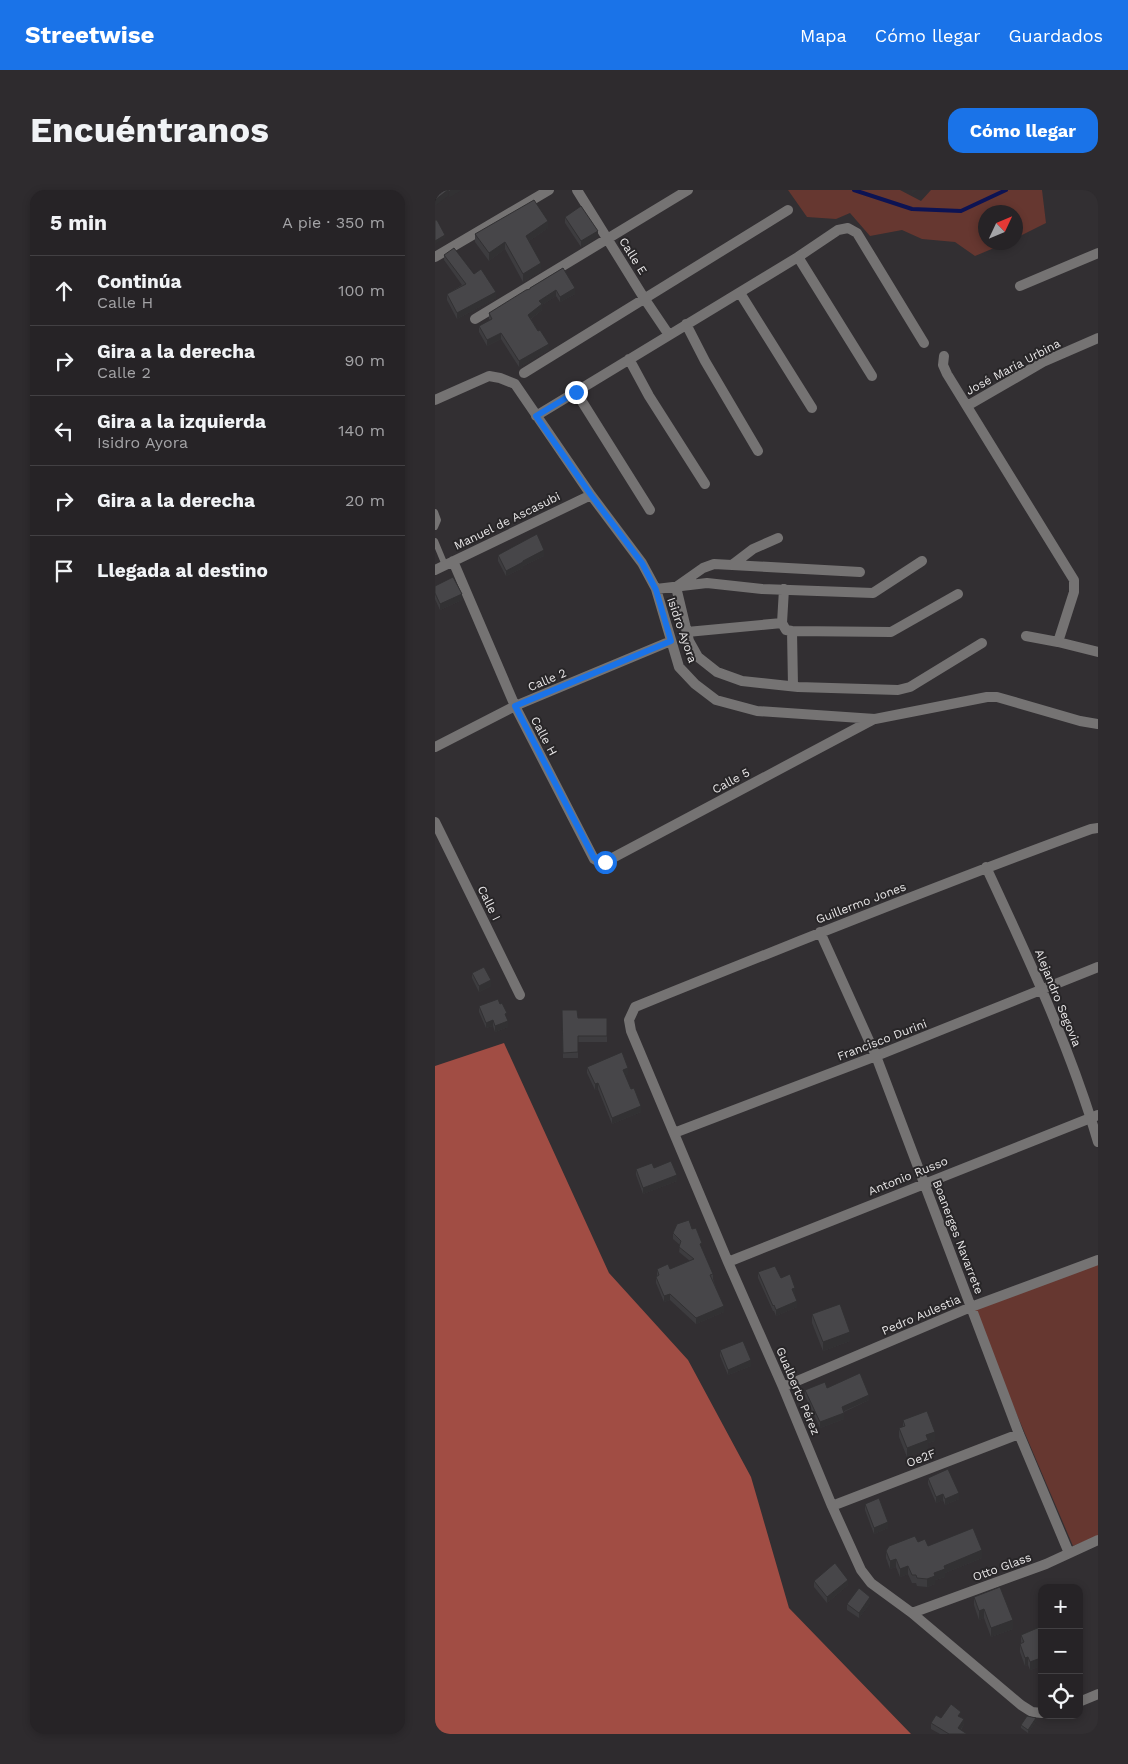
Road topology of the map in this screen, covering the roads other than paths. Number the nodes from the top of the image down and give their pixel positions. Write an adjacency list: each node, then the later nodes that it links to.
1 (549, 190): 7 (street)
2 (577, 190): 5 (street, Calle E)
3 (688, 190): 5 (street)
4 (788, 210): 11 (street)
5 (607, 239): 11 (street, Calle E); 12 (street)
6 (1098, 253): 9 (street)
7 (435, 257)
8 (797, 257): 10 (street); 16 (street); 20 (street)
9 (1020, 286)
10 (740, 293): 13 (street); 24 (street)
11 (644, 298): 14 (street, Calle E); 19 (street)
12 (475, 320)
13 (686, 324): 14 (street); 26 (street)
14 (669, 335): 18 (street)
15 (1098, 338): 23 (street, José María Urbina)
16 (924, 343)
17 (945, 356): 23 (street)
18 (629, 359): 21 (street); 27 (street)
19 (523, 374)
20 (872, 376)
21 (576, 392): 25 (street); 29 (street)
22 (435, 400): 25 (street, Isidro Ayora)
23 (967, 406): 48 (street)
24 (812, 408)
25 (536, 416): 28 (street, Isidro Ayora)
26 (758, 451)
27 (705, 484)
28 (591, 495): 35 (street, Manuel de Ascasubi); 41 (street, Isidro Ayora)
29 (650, 510)
30 (435, 512): 31 (lane)
31 (435, 527)
32 (778, 538): 36 (street)
33 (435, 541): 35 (lane)
34 (922, 561): 40 (street)
35 (449, 563): 37 (street, Manuel de Ascasubi); 52 (street, Calle H)
36 (732, 565): 38 (street); 39 (street)
37 (435, 570)
38 (860, 572)
39 (677, 587): 40 (street); 41 (street); 45 (street)
40 (783, 589): 43 (street)
41 (656, 590): 47 (street, Isidro Ayora)
42 (958, 594): 44 (street)
43 (782, 624): 44 (street); 45 (street)
44 (792, 630): 51 (street)
45 (687, 632): 51 (street)
46 (1027, 636): 48 (street)
47 (671, 641): 52 (street, Calle 2); 53 (street, Isidro Ayora)
48 (1059, 642): 50 (street)
49 (982, 643): 51 (street)
50 (1098, 652)
51 (793, 686)
52 (515, 706): 55 (street, Calle 2); 58 (street, Calle H)
53 (875, 719): 54 (street, Isidro Ayora); 58 (street, Calle 5)
54 (1098, 724)
55 (435, 747)
56 (435, 822): 63 (street, Calle I)
57 (1098, 828): 59 (street, Guillermo Jones)
58 (599, 862)
59 (986, 867): 60 (street, Guillermo Jones); 62 (street, Alejandro Segovia)
60 (820, 932): 64 (street, Guillermo Jones); 65 (street, Boanerges Navarrete)
61 (1098, 967): 62 (street, Francisco Durini)
62 (1043, 989): 65 (street, Francisco Durini); 66 (street, Alejandro Segovia)
63 (520, 995)
64 (635, 1008): 67 (street, Gualberto Pérez)
65 (876, 1056): 67 (street, Francisco Durini); 69 (street, Boanerges Navarrete)
66 (1094, 1116): 68 (street, Alejandro Segovia); 69 (street, Antonio Russo)
67 (674, 1133): 71 (street, Gualberto Pérez)
68 (1098, 1142)
69 (924, 1183): 71 (street, Antonio Russo); 72 (street, Boanerges Navarrete)
70 (1098, 1260): 72 (street, Pedro Aulestia)
71 (728, 1262): 73 (street, Gualberto Pérez)
72 (971, 1307): 73 (street, Pedro Aulestia); 74 (street, Boanerges Navarrete)
73 (783, 1387): 75 (street, Gualberto Pérez)
74 (1019, 1434): 75 (street, Oe2F); 77 (street, Boanerges Navarrete)
75 (832, 1506): 78 (street, Gualberto Pérez)
76 (1098, 1540): 77 (street, Otto Glass)
77 (1069, 1553): 78 (street, Otto Glass)
78 (912, 1613): 81 (street, Gualberto Pérez)
79 (1098, 1694): 80 (street)
80 (1083, 1700)
81 (1038, 1713)

